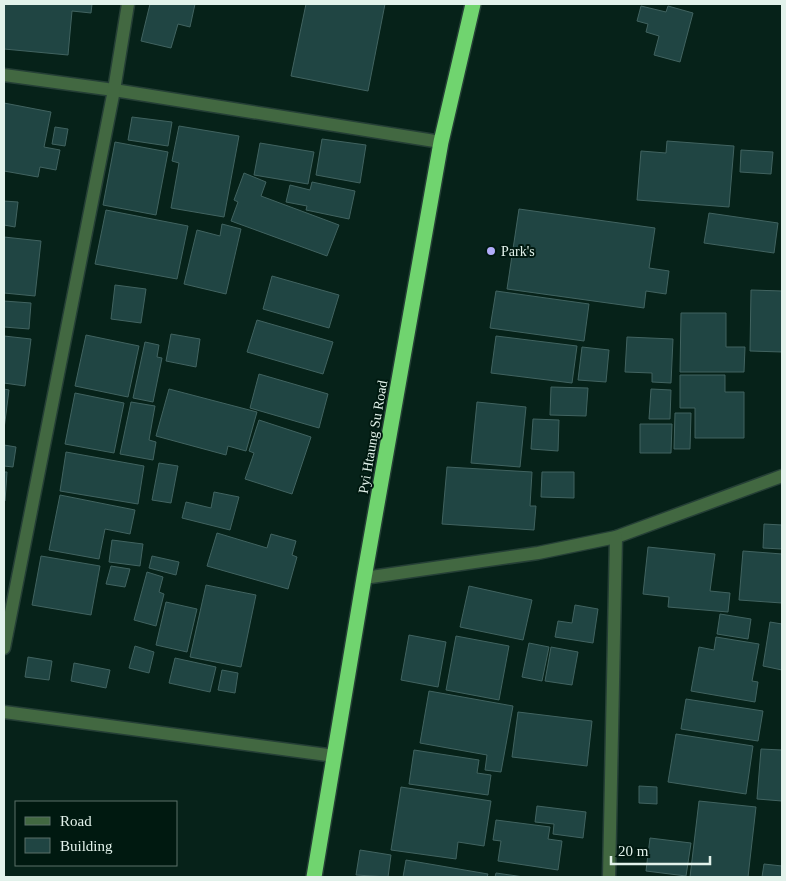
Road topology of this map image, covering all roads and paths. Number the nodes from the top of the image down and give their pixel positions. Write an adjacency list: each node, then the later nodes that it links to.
1 (128, 4): 4 (street)
2 (473, 4): 5 (highway, Pyi Htaung Su Road)
3 (4, 75): 4 (street)
4 (114, 90): 5 (street); 9 (street)
5 (441, 142): 8 (highway, Pyi Htaung Su Road)
6 (782, 476): 7 (street)
7 (616, 537): 8 (street); 13 (street)
8 (364, 578): 11 (highway, Pyi Htaung Su Road)
9 (4, 648)
10 (4, 712): 11 (street)
11 (335, 756): 12 (highway, Pyi Htaung Su Road)
12 (314, 877)
13 (609, 877)

